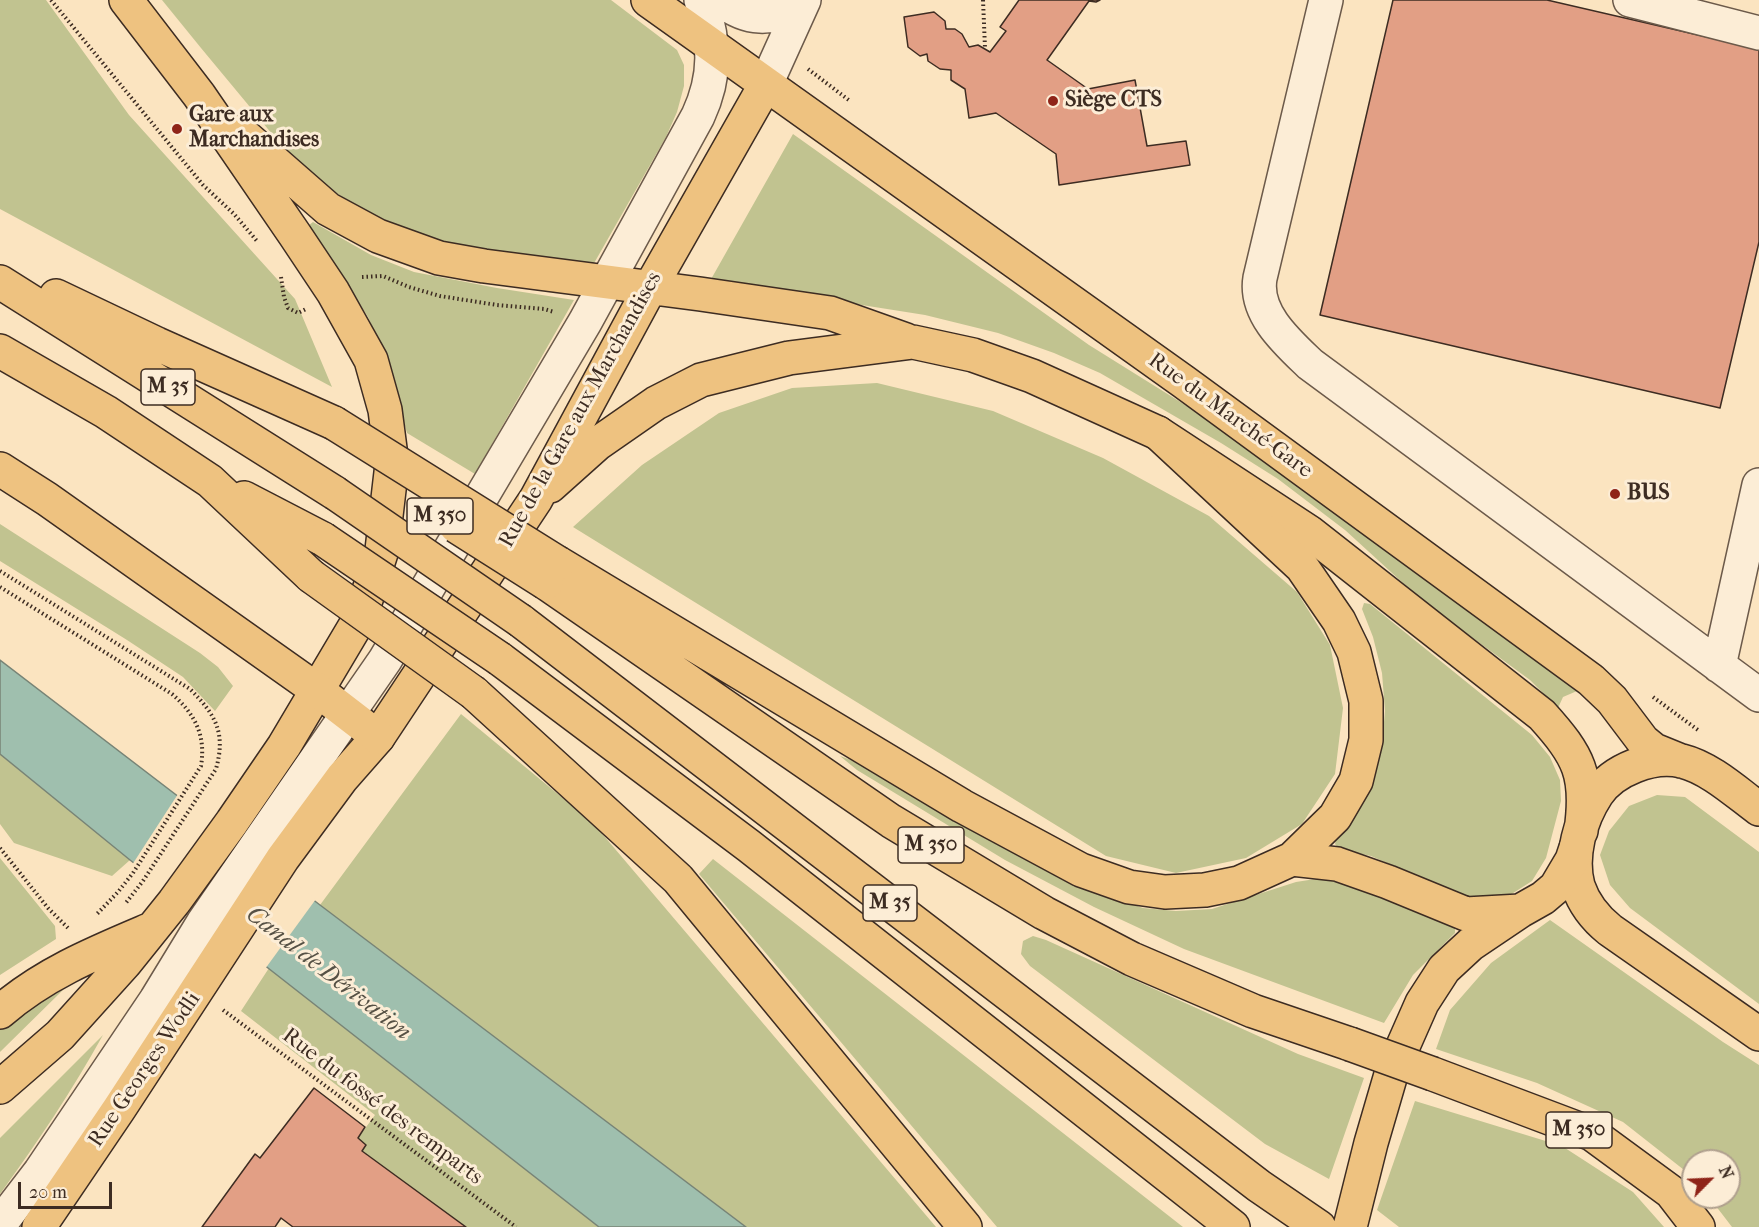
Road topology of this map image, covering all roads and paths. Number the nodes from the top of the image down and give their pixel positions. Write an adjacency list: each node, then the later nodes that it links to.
1 (126, 0): 13 (main road)
2 (648, 0): 10 (main road, Rue du Marché-Gare)
3 (701, 0): 10 (street)
4 (721, 0): 8 (street)
5 (983, 0): 11 (path)
6 (1326, 0): 28 (street)
7 (1630, 0): 9 (street)
8 (802, 3): 12 (street, Rue de la Gare aux Marchandises)
9 (1759, 33)
10 (712, 47): 12 (main road, Rue du Marché-Gare); 16 (street)
11 (985, 48)
12 (766, 84): 17 (main road, Rue de la Gare aux Marchandises); 33 (main road, Rue du Marché-Gare)
13 (199, 95): 16 (main road); 29 (main road)
14 (0, 269): 26 (main road, M 350, bridge)
15 (0, 282): 54 (main road, M 35, bridge)
16 (606, 283): 17 (main road); 31 (street)
17 (650, 288): 18 (main road); 24 (main road, Rue de la Gare aux Marchandises)
18 (913, 342): 20 (main road); 24 (main road)
19 (0, 351): 22 (main road, M 35)
20 (1158, 433): 35 (main road); 38 (main road)
21 (0, 469): 29 (main road)
22 (210, 481): 52 (main road, bridge); 53 (main road, M 35, bridge)
23 (1759, 485): 28 (street)
24 (536, 499): 32 (main road, Rue de la Gare aux Marchandises)
25 (0, 571): 39 (path)
26 (552, 573): 38 (main road); 57 (main road, M 350, bridge)
27 (0, 587): 41 (path)
28 (1719, 666): 30 (street)
29 (317, 690): 31 (main road); 42 (main road)
30 (1759, 695)
31 (346, 714): 32 (main road); 37 (street)
32 (378, 737): 37 (main road, Rue de la Gare aux Marchandises)
33 (1681, 761): 34 (main road, Rue du Marché-Gare); 35 (main road)
34 (1759, 809)
35 (1578, 840): 40 (main road); 46 (main road)
36 (0, 848): 43 (path)
37 (271, 849): 49 (street); 50 (main road, Rue Georges Wodli)
38 (1292, 859): 40 (main road)
39 (143, 881)
40 (1520, 911): 48 (main road)
41 (94, 916)
42 (153, 928): 44 (main road); 47 (main road)
43 (73, 934)
44 (0, 1012)
45 (229, 1014): 51 (path, Rue du fossé des remparts)
46 (1759, 1034)
47 (0, 1087)
48 (1371, 1143): 55 (main road); 56 (main road)
49 (0, 1224)
50 (39, 1227)
51 (516, 1227)
52 (965, 1227)
53 (1233, 1227)
54 (1319, 1227)
55 (1326, 1227)
56 (1350, 1227)
57 (1698, 1227)

